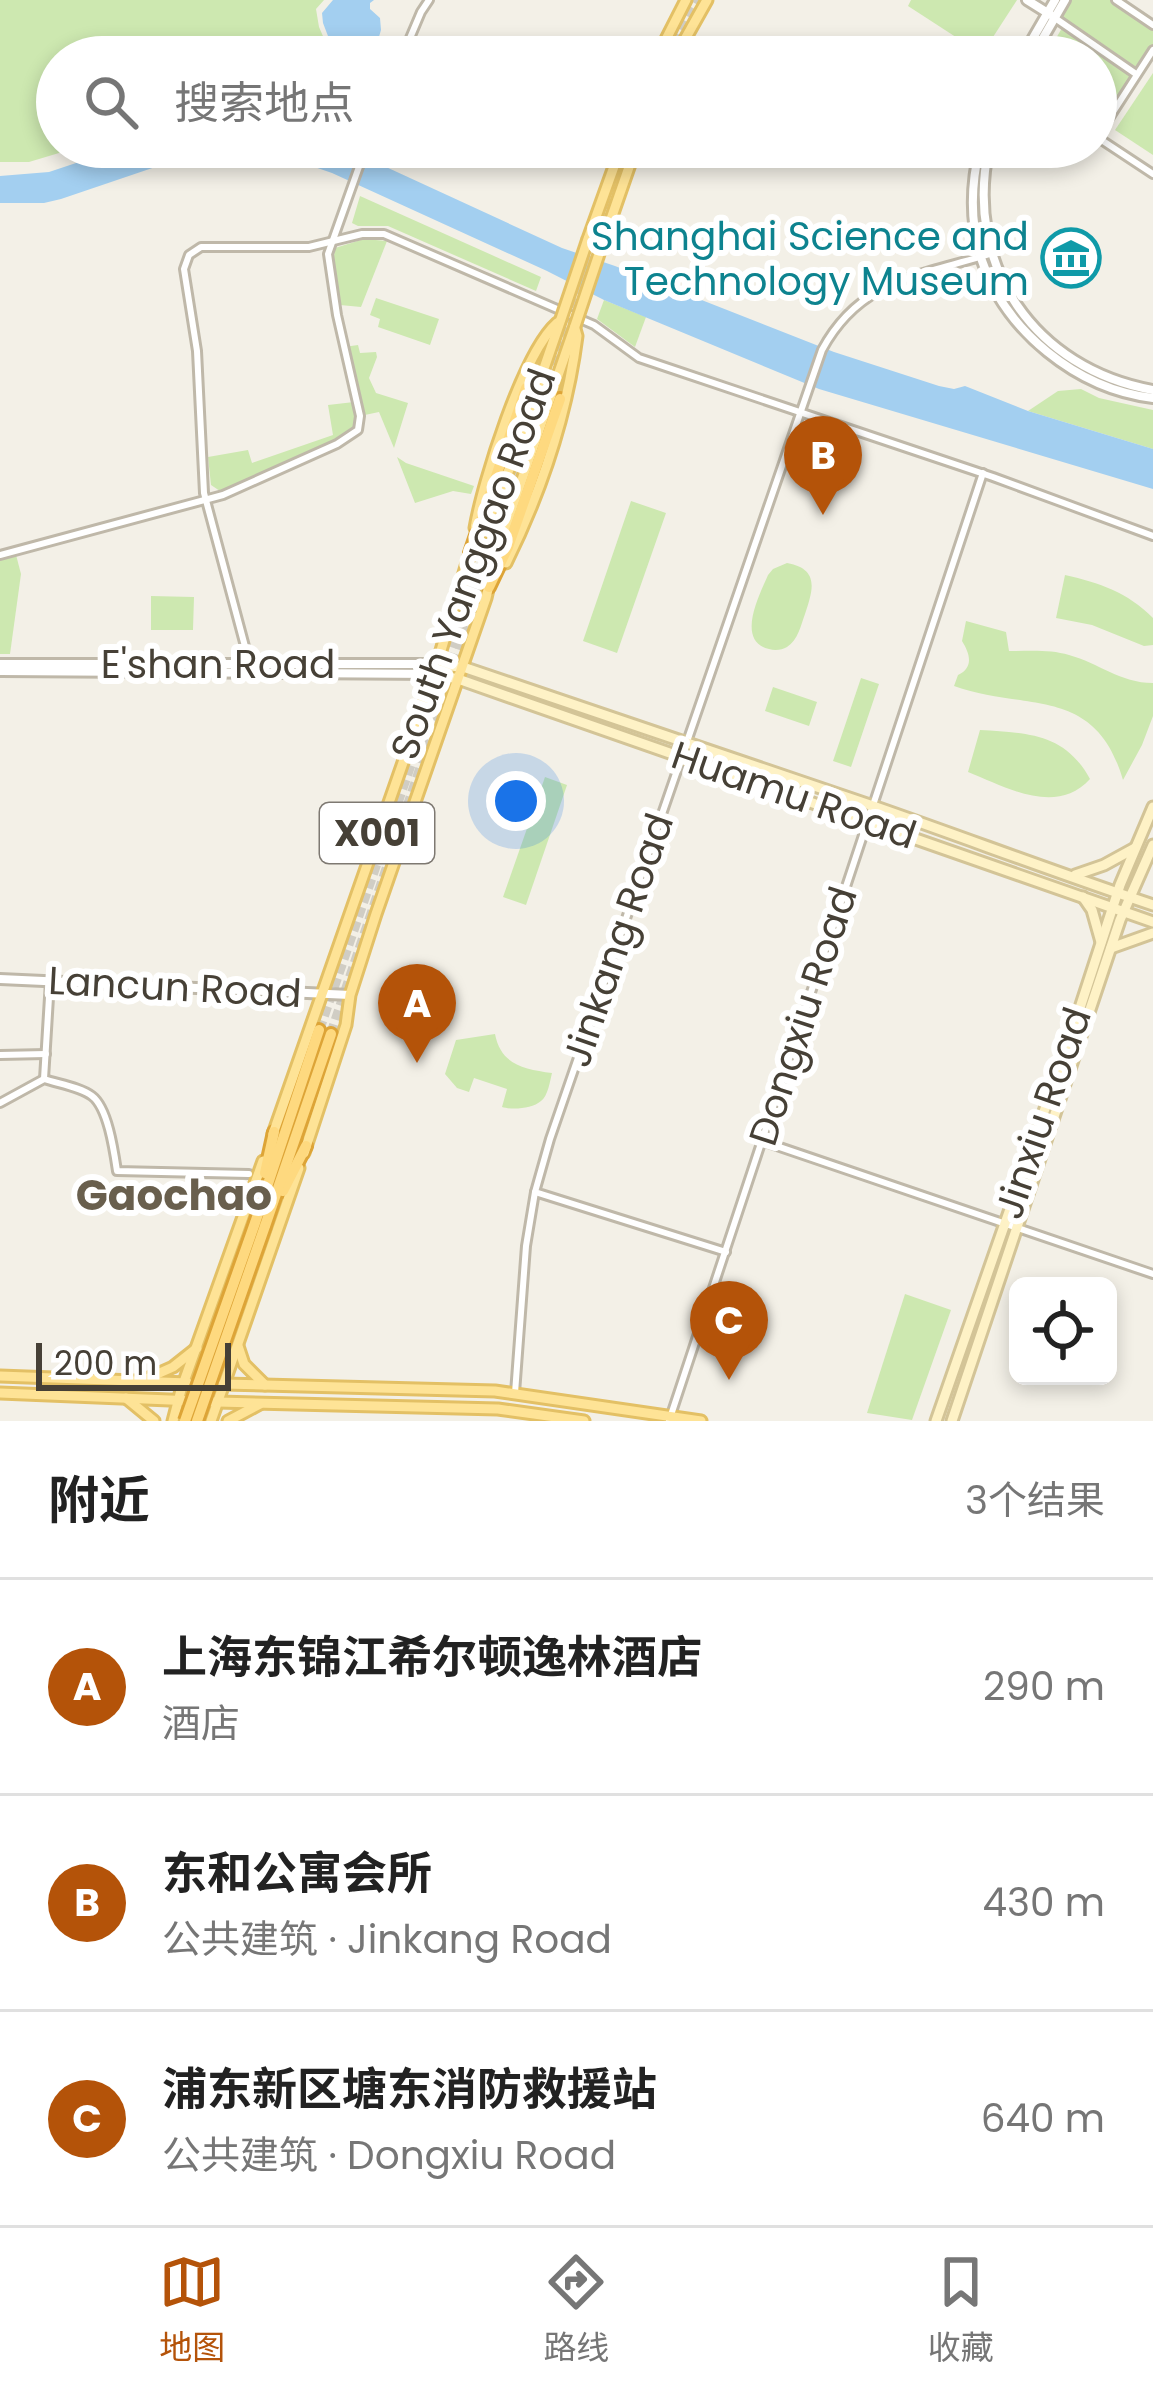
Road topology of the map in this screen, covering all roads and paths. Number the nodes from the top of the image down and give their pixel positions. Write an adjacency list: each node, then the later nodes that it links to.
1 (429, 0): 10 (street)
2 (686, 0): 11 (main road)
3 (707, 0): 12 (main road)
4 (1028, 0): 8 (street)
5 (1055, 0): 8 (street)
6 (1065, 0): 8 (street)
7 (1116, 0): 9 (street)
8 (1052, 16): 13 (street); 14 (street); 15 (street)
9 (1153, 25)
10 (411, 36)
11 (668, 36)
12 (687, 36)
13 (1037, 36)
14 (1042, 36)
15 (1081, 36)
16 (1153, 50): 18 (street)
17 (1117, 60): 18 (street)
18 (1137, 74): 19 (street)
19 (1117, 106)
20 (1117, 150): 26 (street)
21 (358, 168): 27 (street)
22 (613, 168): 29 (main road, X001, bridge)
23 (629, 168): 30 (main road, X001, bridge)
24 (977, 168): 28 (street)
25 (986, 168): 28 (street)
26 (1153, 174)
27 (329, 244): 34 (street); 36 (street); 36 (street)
28 (985, 255): 32 (street); 34 (street, Jinkang Road)
29 (561, 320): 38 (main road, South Yanggao Road / X001); 38 (main road, X001)
30 (574, 326): 40 (main road, South Yanggao Road / X001); 40 (main road, X001)
31 (526, 388): 38 (highway)
32 (1153, 394)
33 (560, 399): 40 (highway)
34 (798, 412): 35 (street); 45 (street, Jinkang Road)
35 (983, 473): 37 (street); 47 (street, Dongxiu Road)
36 (205, 500): 39 (street); 42 (street)
37 (1153, 536)
38 (470, 554): 43 (main road, South Yanggao Road / X001)
39 (0, 555)
40 (490, 587): 44 (main road, South Yanggao Road / X001)
41 (0, 668): 42 (street, E'shan Road)
42 (248, 668): 43 (street, E'shan Road)
43 (435, 669): 44 (main road, Huamu Road); 63 (main road, South Yanggao Road / X001)
44 (459, 673): 45 (main road, Huamu Road); 46 (main road, Huamu Road); 64 (main road, South Yanggao Road / X001)
45 (685, 742): 46 (street, Jinkang Road); 47 (main road, Huamu Road)
46 (680, 755): 49 (main road, Huamu Road); 74 (street, Jinkang Road)
47 (873, 806): 49 (street, Dongxiu Road); 53 (main road, Huamu Road)
48 (1153, 807): 50 (main road, Jinxiu Road)
49 (868, 821): 55 (main road, Huamu Road); 71 (street, Dongxiu Road)
50 (1135, 848): 53 (main road); 54 (main road, Jinxiu Road)
51 (1151, 849): 52 (main road); 54 (main road, Jinxiu Road)
52 (1153, 867)
53 (1072, 875): 54 (main road, Huamu Road)
54 (1123, 896): 56 (main road, Huamu Road); 57 (main road, Jinxiu Road)
55 (1083, 897): 57 (main road, Huamu Road); 60 (main road)
56 (1153, 905)
57 (1119, 910): 58 (main road, Huamu Road); 60 (main road, Jinxiu Road)
58 (1153, 922)
59 (1153, 933): 60 (main road)
60 (1106, 946): 76 (main road, Jinxiu Road); 77 (main road, Jinxiu Road)
61 (0, 979): 62 (street, Lancun Road)
62 (50, 981): 63 (street, Lancun Road); 67 (street)
63 (321, 993): 64 (street, Lancun Road); 70 (main road, South Yanggao Road / X001)
64 (350, 994): 72 (main road, South Yanggao Road / X001)
65 (325, 1032): 75 (highway)
66 (0, 1054): 67 (street)
67 (46, 1054): 68 (street)
68 (44, 1079): 69 (street); 73 (street)
69 (0, 1103)
70 (274, 1132): 75 (highway); 81 (main road, South Yanggao Road / X001)
71 (762, 1142): 76 (street); 78 (street, Dongxiu Road)
72 (307, 1146): 75 (highway); 80 (main road, South Yanggao Road / X001)
73 (249, 1174)
74 (535, 1192): 78 (street); 88 (street, Jinkang Road)
75 (260, 1225): 96 (highway, bridge); 97 (highway, bridge)
76 (1005, 1225): 77 (street); 102 (main road, Jinxiu Road)
77 (1017, 1229): 79 (street); 103 (main road, Jinxiu Road)
78 (726, 1252): 93 (street, Dongxiu Road)
79 (1153, 1274)
80 (238, 1344): 85 (main road, South Yanggao Road / X001); 86 (main road)
81 (197, 1348): 83 (main road); 84 (main road, South Yanggao Road / X001)
82 (0, 1376): 83 (main road)
83 (141, 1381): 84 (main road)
84 (184, 1383): 85 (main road); 90 (main road, South Yanggao Road / X001)
85 (224, 1384): 86 (main road); 91 (main road, South Yanggao Road / X001)
86 (265, 1385): 88 (main road)
87 (0, 1393): 89 (main road)
88 (514, 1394): 93 (main road)
89 (126, 1398): 90 (main road); 94 (main road)
90 (178, 1401): 91 (main road); 95 (main road, South Yanggao Road / X001)
91 (218, 1402): 92 (main road); 98 (main road, South Yanggao Road / X001)
92 (261, 1403): 99 (main road); 100 (main road)
93 (670, 1418): 101 (main road)
94 (154, 1421)
95 (173, 1421)
96 (185, 1421)
97 (197, 1421)
98 (212, 1421)
99 (228, 1421)
100 (584, 1421)
101 (701, 1421)
102 (936, 1421)
103 (952, 1421)

